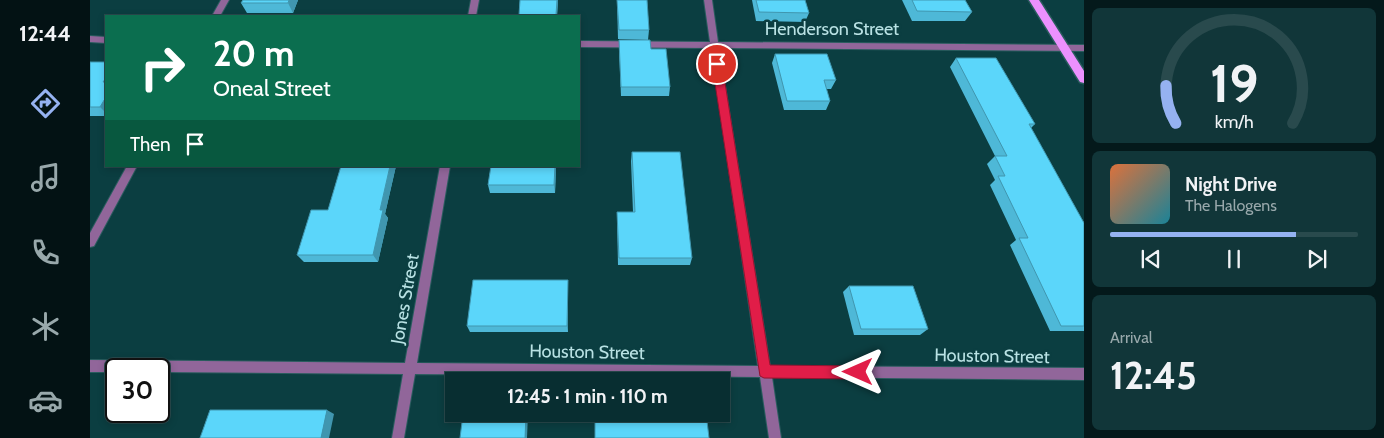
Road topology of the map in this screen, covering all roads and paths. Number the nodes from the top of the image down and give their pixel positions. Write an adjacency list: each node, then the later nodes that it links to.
1 (225, 0): 5 (street)
2 (475, 0): 6 (street)
3 (708, 0): 10 (street)
4 (1034, 0): 11 (main road)
5 (217, 15)
6 (472, 15)
7 (90, 40): 8 (street)
8 (105, 40)
9 (580, 44): 10 (street, Henderson Street)
10 (714, 44): 11 (street, Henderson Street); 19 (street)
11 (1064, 47): 12 (street, Henderson Street); 13 (main road)
12 (1084, 48)
13 (1084, 79)
14 (131, 167): 16 (street)
15 (446, 167): 18 (street, Jones Street)
16 (90, 243)
17 (90, 366): 18 (street, Houston Street)
18 (410, 368): 19 (street, Houston Street); 21 (street, Jones Street)
19 (764, 372): 20 (street, Houston Street); 22 (street)
20 (1084, 374)
21 (398, 438)
22 (775, 438)

